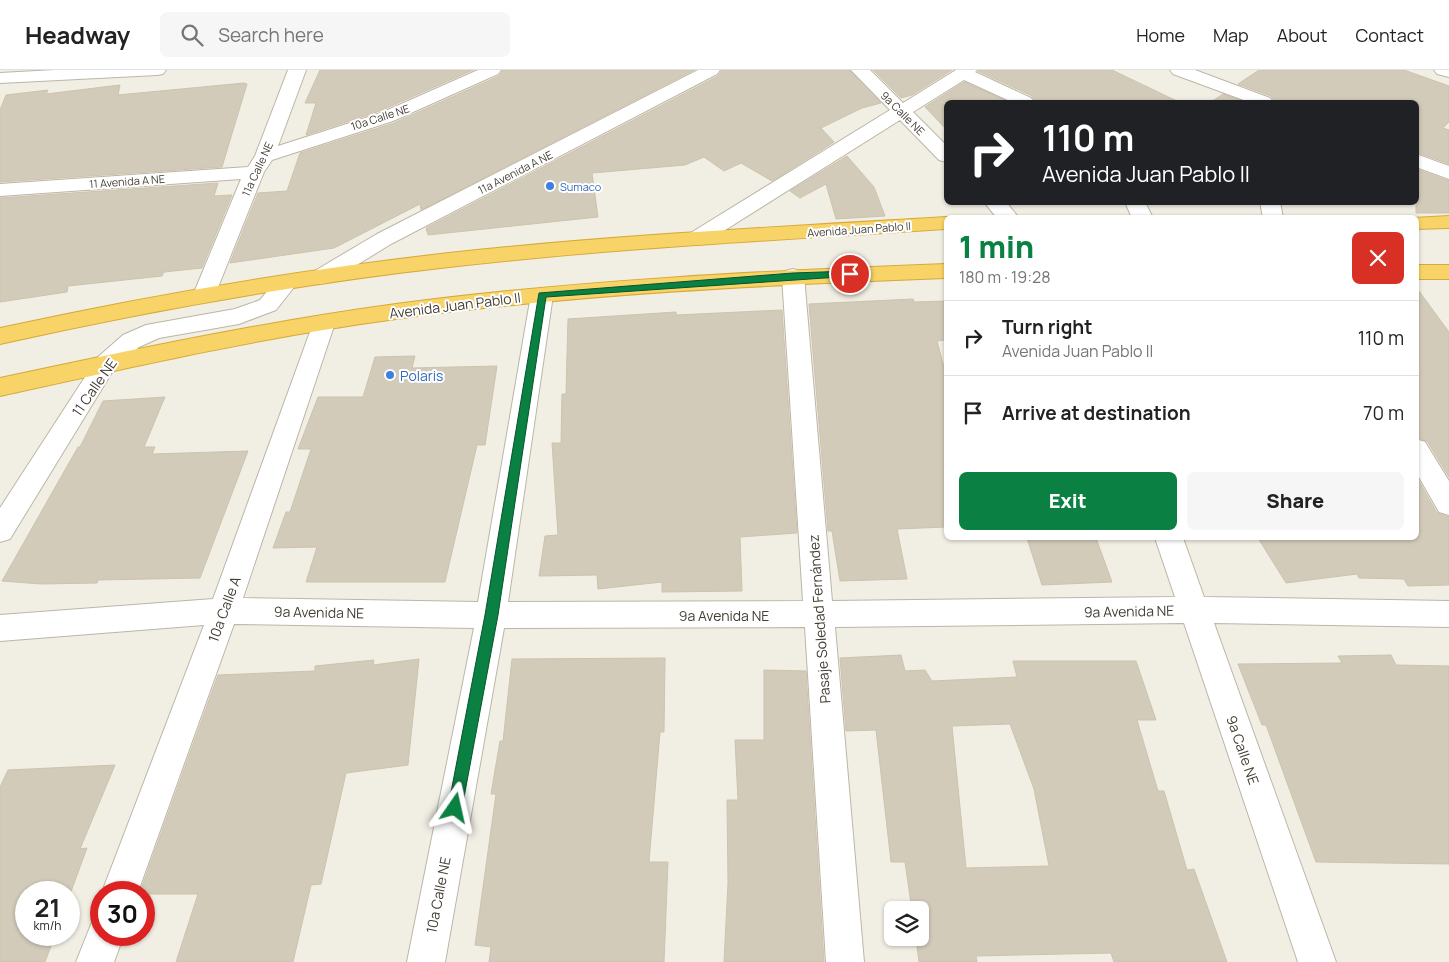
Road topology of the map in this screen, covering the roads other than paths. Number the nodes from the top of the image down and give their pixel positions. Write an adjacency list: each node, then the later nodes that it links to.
1 (157, 70): 10 (street)
2 (297, 70): 15 (street, 11a Calle NE)
3 (492, 70): 15 (street, 10a Calle NE)
4 (711, 70): 30 (street, 11a Avenida A NE)
5 (860, 70): 13 (street, 9a Calle NE)
6 (1179, 70): 12 (street)
7 (1443, 70): 9 (street)
8 (965, 72): 11 (street); 13 (street)
9 (1449, 72)
10 (0, 78)
11 (1021, 100)
12 (1259, 100)
13 (902, 112): 14 (street, 9a Calle NE); 25 (street)
14 (944, 154)
15 (265, 156): 17 (street, 11a Calle NE)
16 (1419, 161): 18 (street)
17 (254, 172): 19 (street, 11 Avenida A NE); 33 (street, 11a Calle NE)
18 (1449, 173)
19 (0, 190)
20 (997, 205): 21 (street)
21 (1006, 215)
22 (1419, 222): 23 (highway)
23 (1449, 222)
24 (944, 223): 25 (highway, Avenida Juan Pablo II)
25 (696, 239): 30 (highway, Avenida Juan Pablo II)
26 (944, 271): 29 (highway, Avenida Juan Pablo II)
27 (1419, 272): 28 (highway)
28 (1449, 272)
29 (793, 276): 32 (highway, Avenida Juan Pablo II); 44 (street, Pasaje Soledad Fernández)
30 (321, 277): 31 (highway, Avenida Juan Pablo II)
31 (288, 282): 33 (highway, Avenida Juan Pablo II); 36 (street, 11 Calle NE)
32 (542, 295): 34 (highway, Avenida Juan Pablo II); 46 (street, 10a Calle NE)
33 (204, 296): 35 (highway, Avenida Juan Pablo II)
34 (323, 323): 36 (highway, Avenida Juan Pablo II); 43 (street, 10a Calle A)
35 (0, 336)
36 (106, 363): 37 (highway, Avenida Juan Pablo II); 40 (street, 11 Calle NE)
37 (0, 386)
38 (1419, 455): 39 (street)
39 (1449, 504)
40 (0, 532)
41 (1170, 540): 42 (street, 9a Calle NE)
42 (1194, 610): 44 (street, 9a Avenida NE); 45 (street, 9a Avenida NE); 53 (street, 9a Calle NE)
43 (224, 611): 46 (street, 9a Avenida NE); 47 (street, 9a Avenida NE); 48 (street, 10a Calle A)
44 (818, 614): 46 (street, 9a Avenida NE); 52 (street, Pasaje Soledad Fernández)
45 (1449, 614)
46 (491, 615): 51 (street, 10a Calle NE)
47 (0, 628)
48 (124, 881)
49 (101, 946): 50 (street)
50 (95, 962)
51 (426, 962)
52 (845, 962)
53 (1317, 962)

